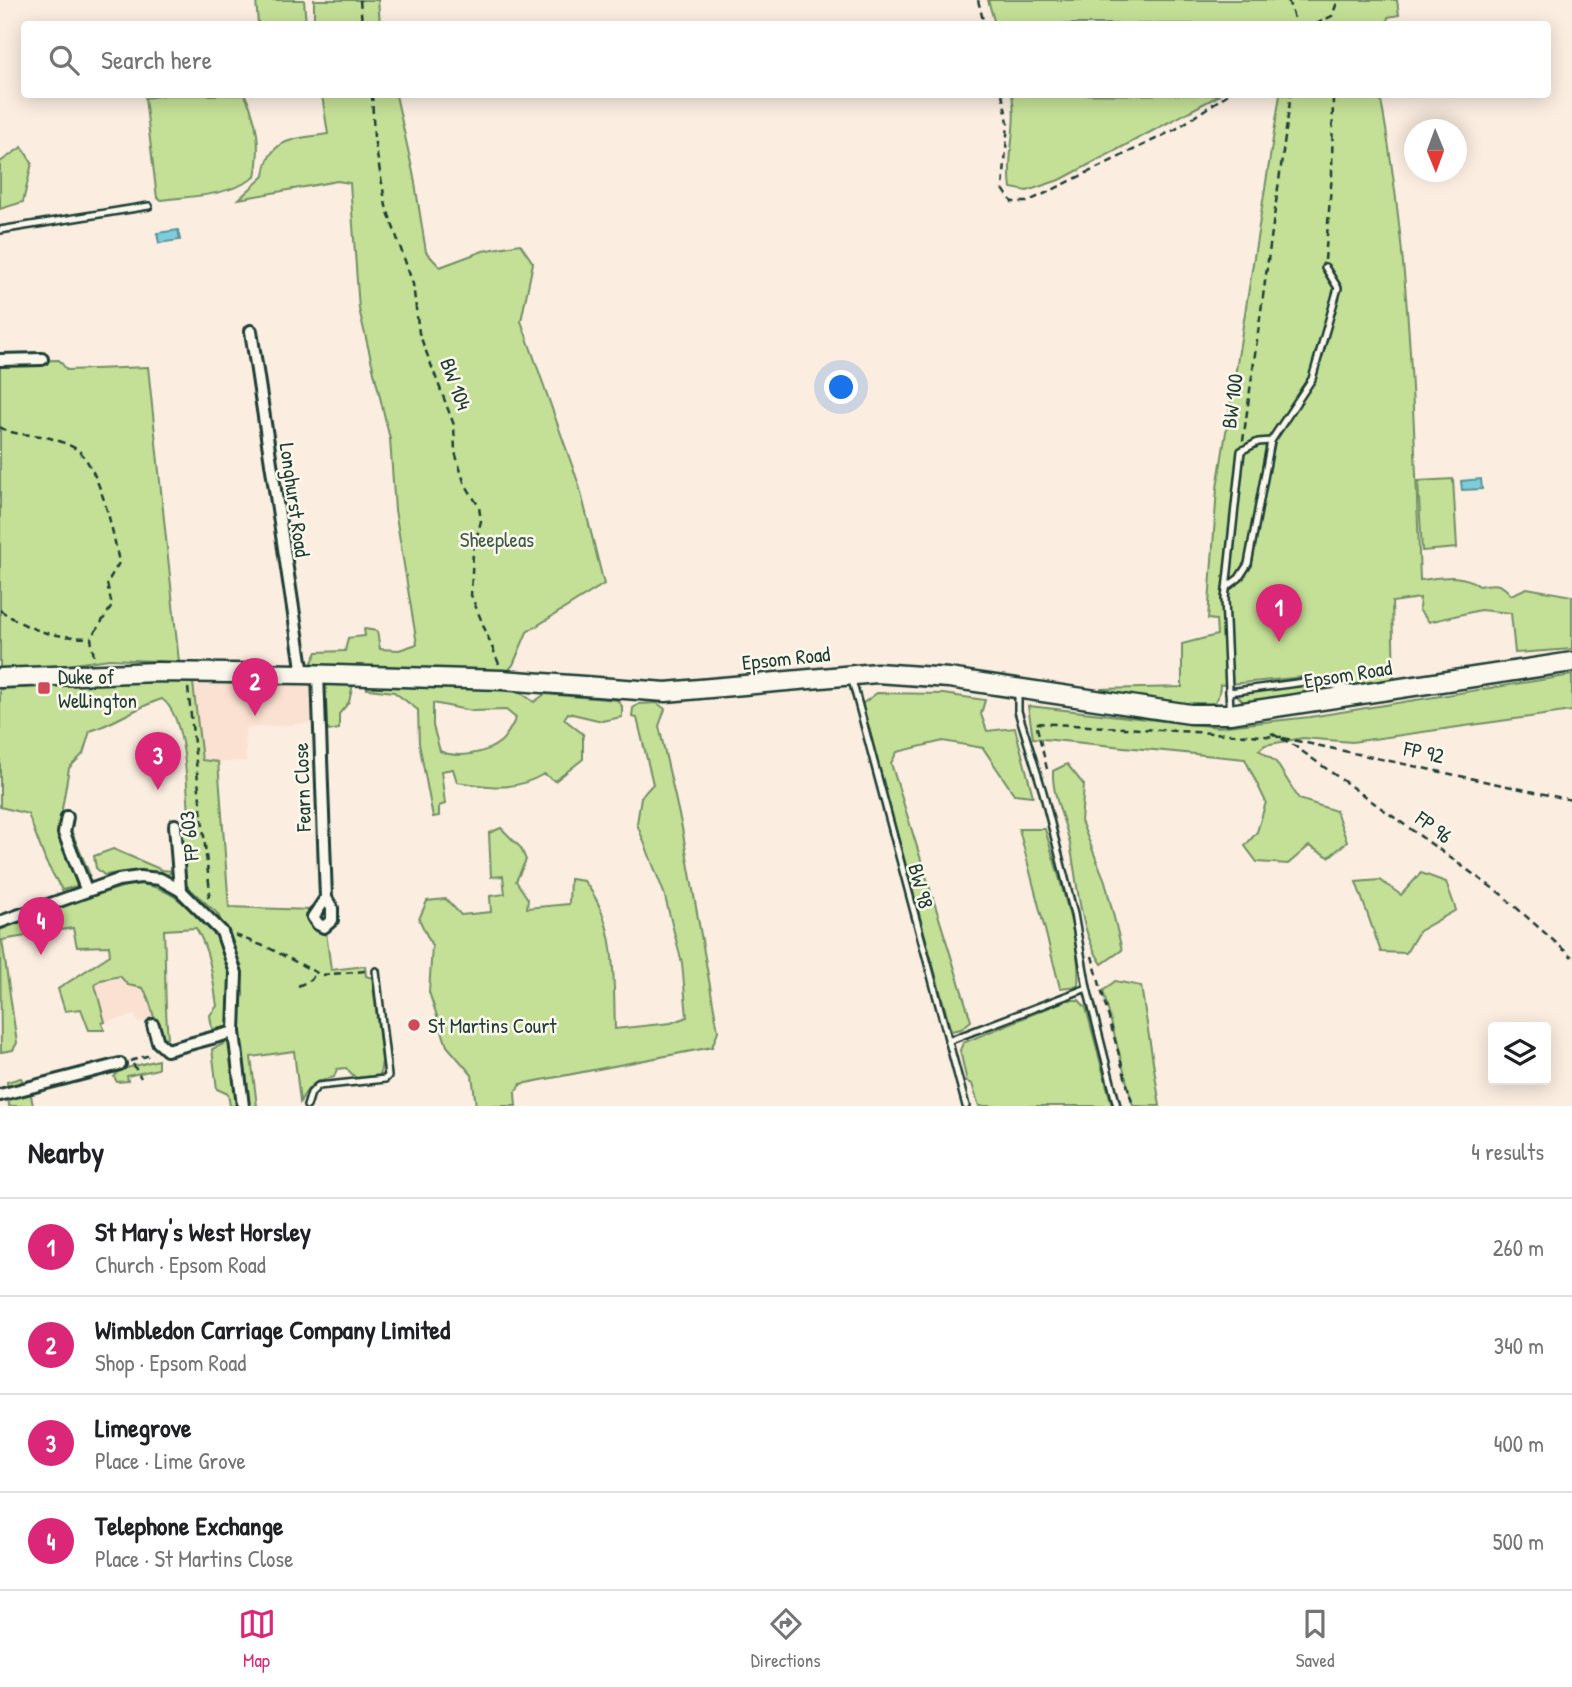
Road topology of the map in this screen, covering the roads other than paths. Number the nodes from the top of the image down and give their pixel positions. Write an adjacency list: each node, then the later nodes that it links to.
1 (149, 206): 2 (lane)
2 (0, 230)
3 (1325, 267): 7 (lane)
4 (251, 331): 11 (street, Longhurst Road)
5 (42, 359): 6 (street)
6 (0, 360)
7 (1271, 441): 8 (lane); 8 (lane, BW 100)
8 (1227, 587): 14 (lane, BW 100)
9 (1572, 662): 15 (main road, Epsom Road)
10 (851, 673): 11 (main road, Epsom Road); 13 (main road, Epsom Road); 27 (lane, BW 98)
11 (310, 674): 12 (main road, Epsom Road); 21 (street, Fearn Close)
12 (0, 678)
13 (1018, 689): 16 (main road, Epsom Road); 24 (lane)
14 (1229, 692): 15 (lane); 16 (lane, BW 100)
15 (1366, 694): 16 (main road, Epsom Road)
16 (1230, 714)
17 (67, 817): 19 (street)
18 (175, 825): 20 (street)
19 (86, 889): 20 (street); 22 (street)
20 (180, 890): 26 (street)
21 (326, 898)
22 (0, 922)
23 (376, 971): 31 (lane)
24 (1087, 988): 27 (lane); 33 (lane)
25 (153, 1025): 26 (street)
26 (234, 1032): 30 (street)
27 (948, 1041): 32 (lane, BW 98)
28 (125, 1063): 29 (street)
29 (0, 1095)
30 (243, 1106)
31 (307, 1106)
32 (966, 1106)
33 (1117, 1106)

